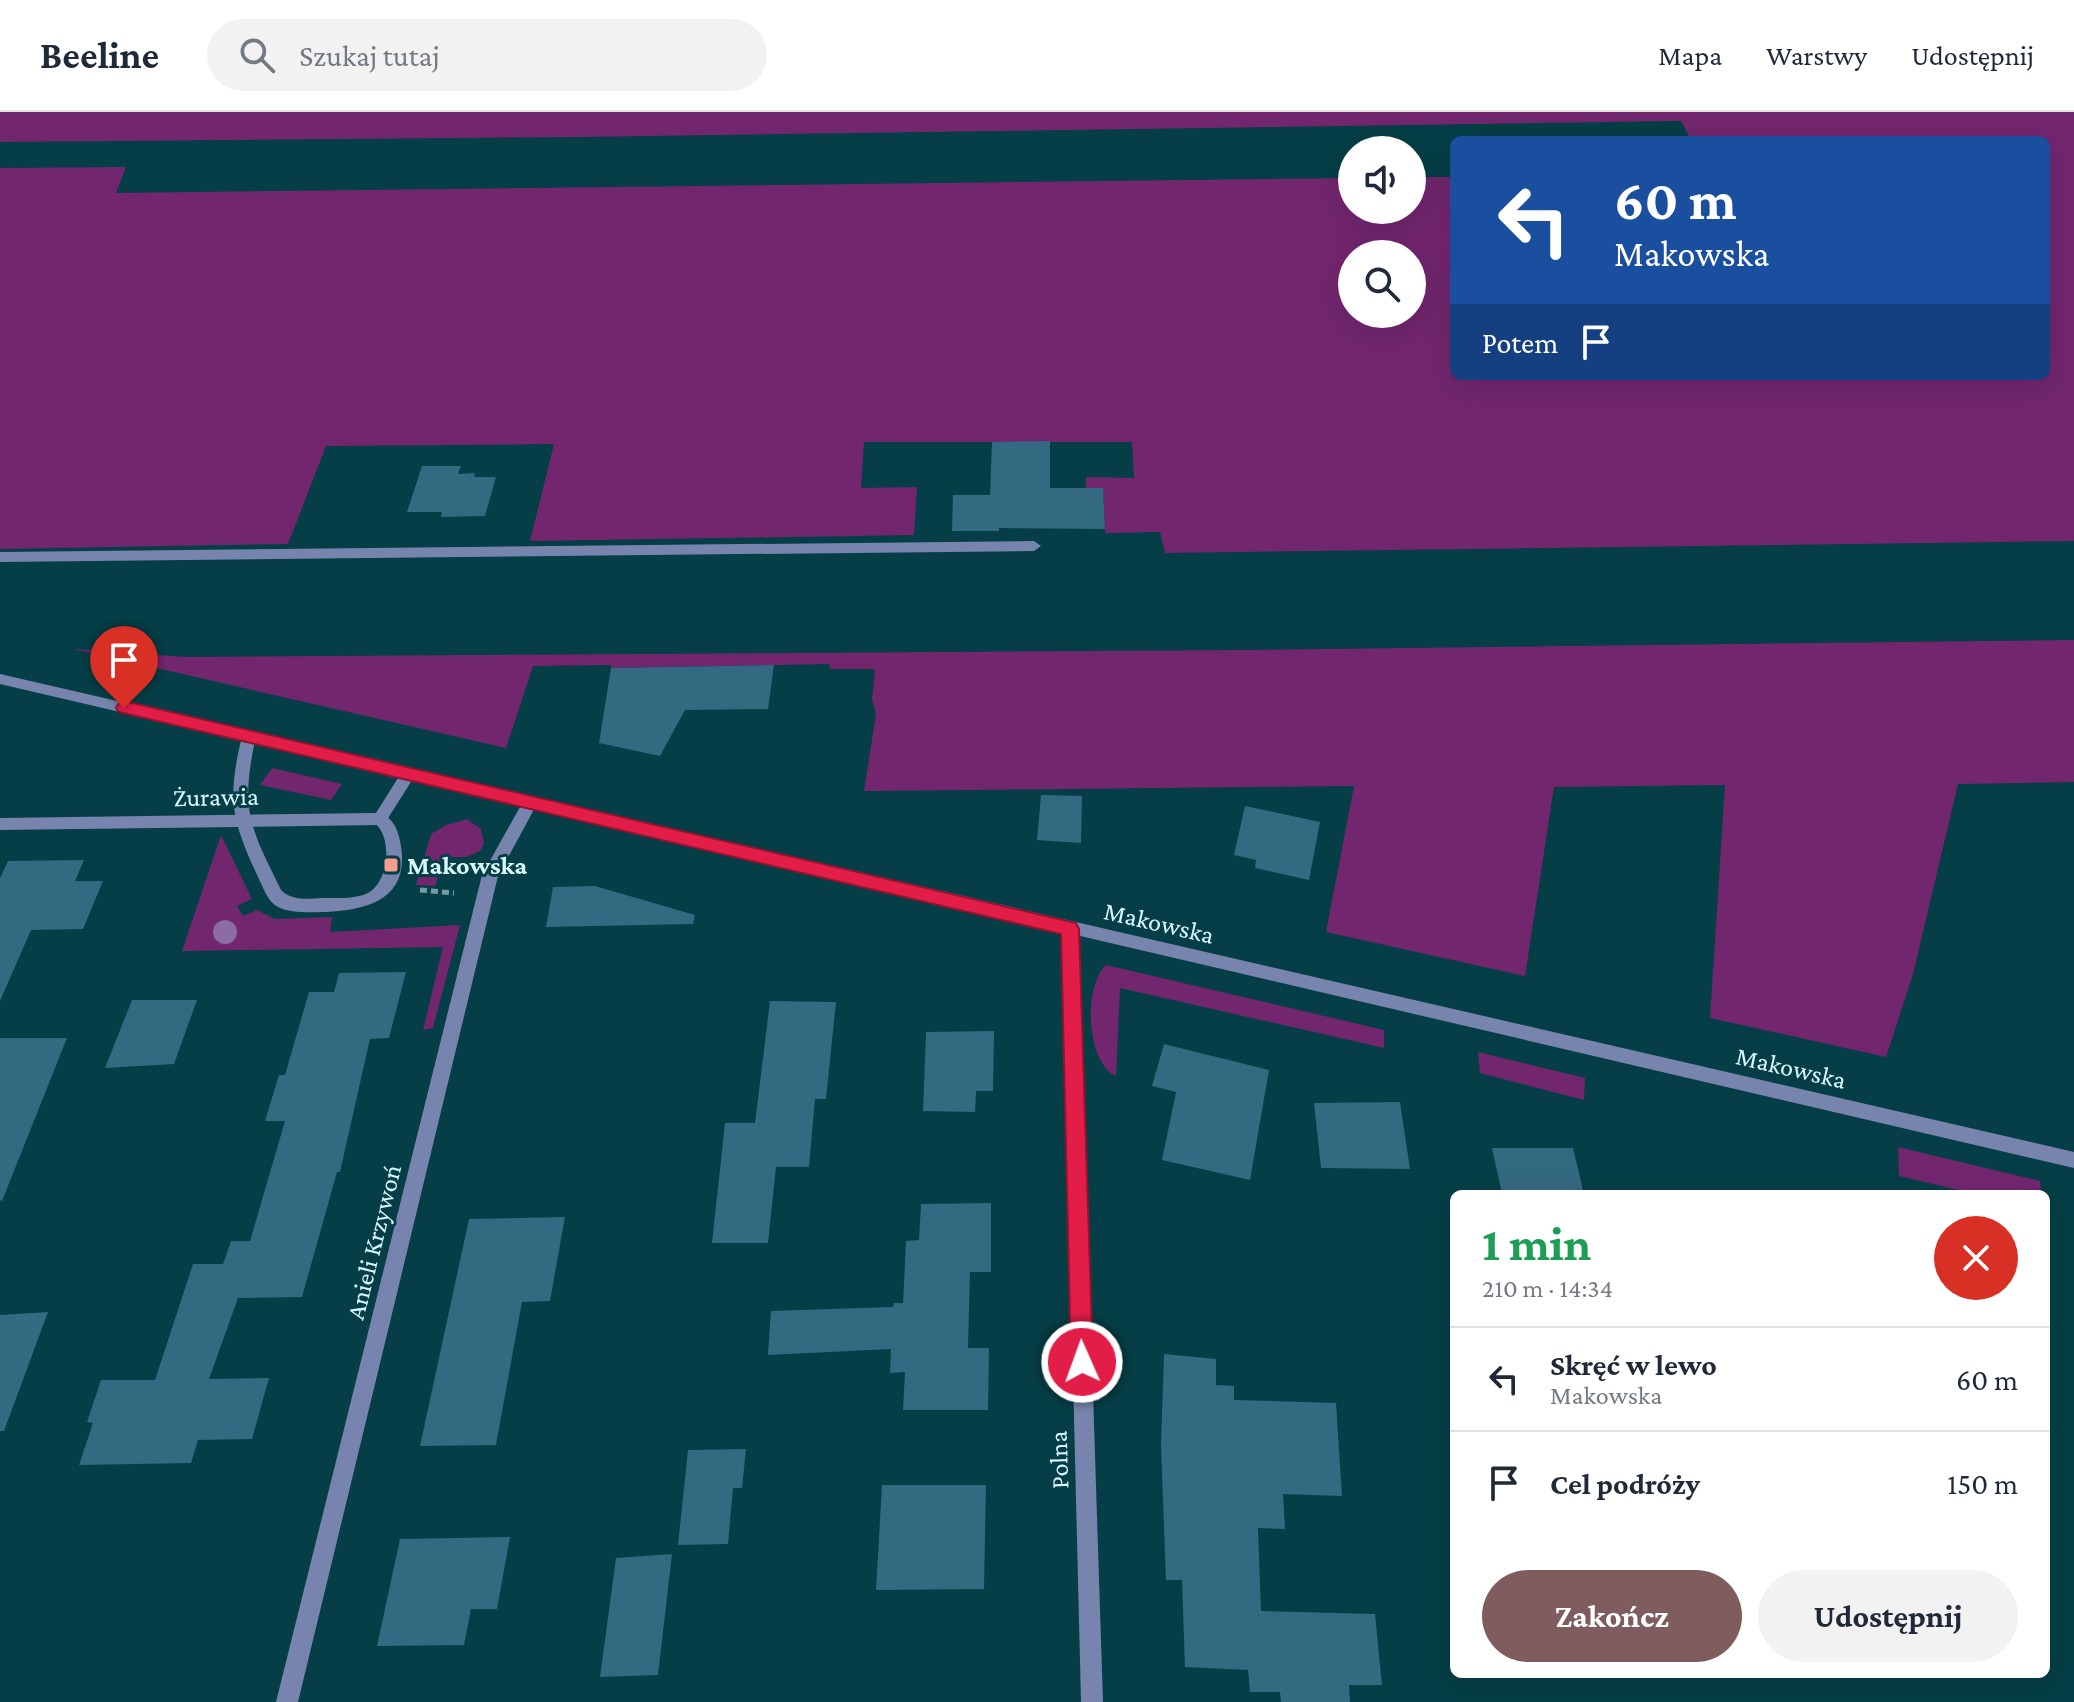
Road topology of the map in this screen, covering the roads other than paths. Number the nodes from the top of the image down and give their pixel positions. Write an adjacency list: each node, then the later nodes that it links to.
1 (1034, 546): 2 (street)
2 (0, 557)
3 (0, 679): 4 (street, Makowska)
4 (249, 736): 5 (street, Makowska); 8 (street)
5 (408, 774): 6 (street, Makowska); 7 (street)
6 (530, 802): 10 (street, Makowska); 12 (street, Anieli Krzywoń)
7 (380, 819): 8 (street, Żurawia); 8 (street)
8 (240, 821): 9 (street, Żurawia)
9 (0, 824)
10 (1070, 929): 11 (street, Makowska); 13 (street, Polna)
11 (2074, 1160)
12 (287, 1702)
13 (1092, 1702)

